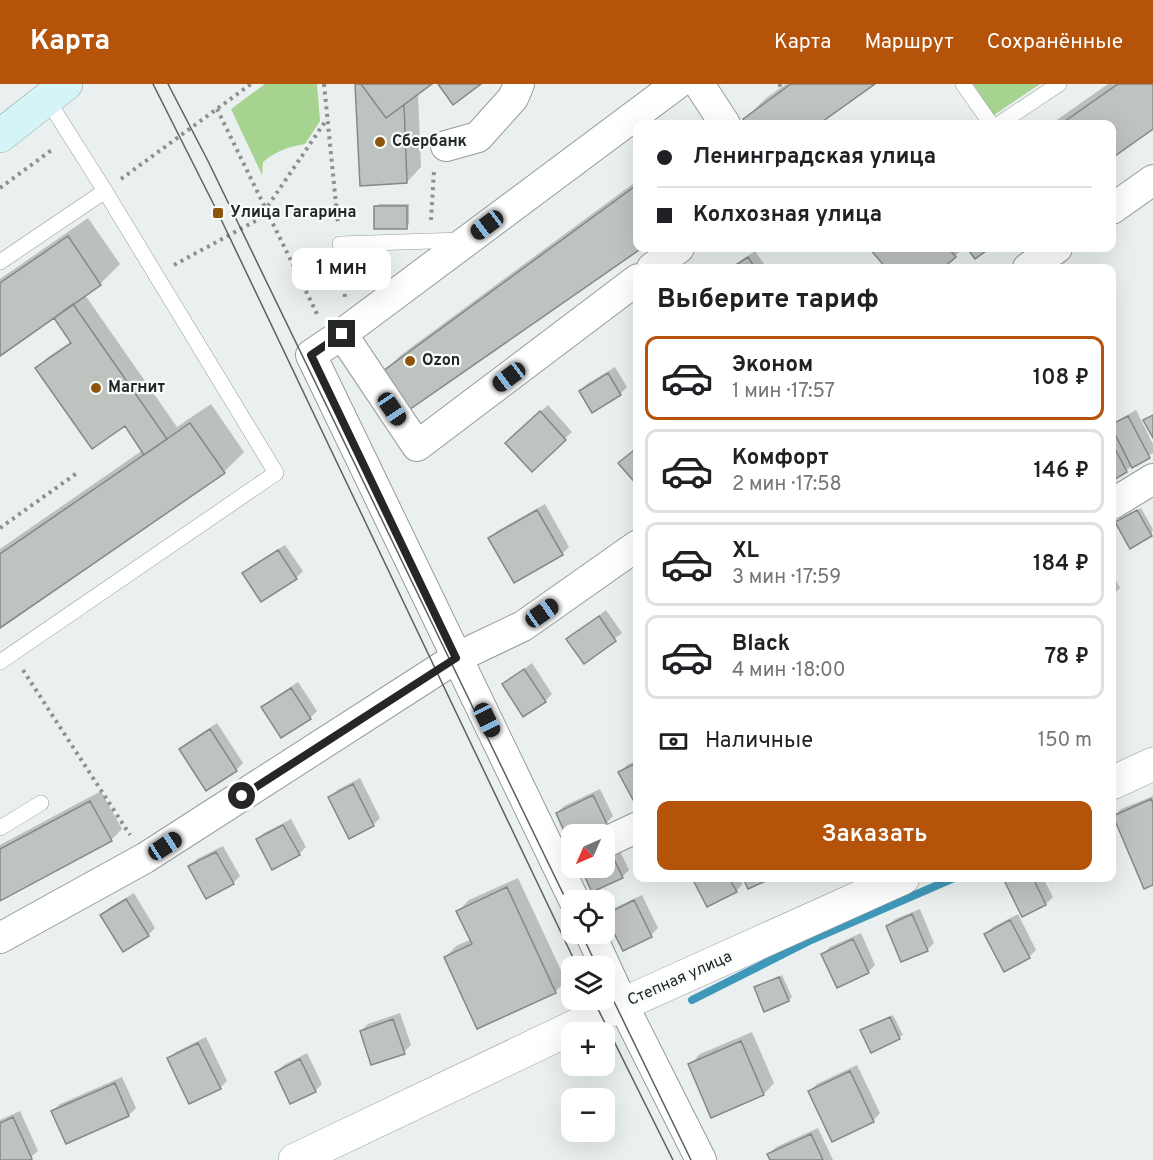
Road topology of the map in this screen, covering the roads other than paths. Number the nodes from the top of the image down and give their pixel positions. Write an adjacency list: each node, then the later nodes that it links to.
1 (519, 84): 11 (street)
2 (676, 84): 15 (street)
3 (699, 84): 7 (street)
4 (963, 84): 8 (lane)
5 (1059, 84): 9 (lane)
6 (56, 92): 10 (main road); 13 (lane)
7 (722, 120)
8 (989, 120)
9 (1005, 120)
10 (3, 129)
11 (446, 146)
12 (1153, 180): 14 (street)
13 (105, 191): 19 (lane); 27 (lane)
14 (1116, 206)
15 (468, 240): 16 (lane); 23 (street)
16 (340, 244)
17 (674, 252): 20 (street)
18 (1051, 252): 21 (street)
19 (0, 262)
20 (658, 264)
21 (1034, 264)
22 (633, 283): 23 (street)
23 (340, 335): 28 (street)
24 (1153, 479): 25 (street)
25 (1116, 502)
26 (633, 549): 28 (street)
27 (6, 657)
28 (456, 658): 35 (street); 37 (street)
29 (1153, 764): 30 (street)
30 (1116, 781)
31 (41, 803): 32 (lane)
32 (0, 828)
33 (633, 829): 34 (street)
34 (615, 838)
35 (561, 855)
36 (894, 882): 39 (street, Степная улица)
37 (0, 938)
38 (595, 944): 39 (street)
39 (623, 1005): 40 (street, Степная улица); 41 (street)
40 (295, 1160)
41 (701, 1160)

